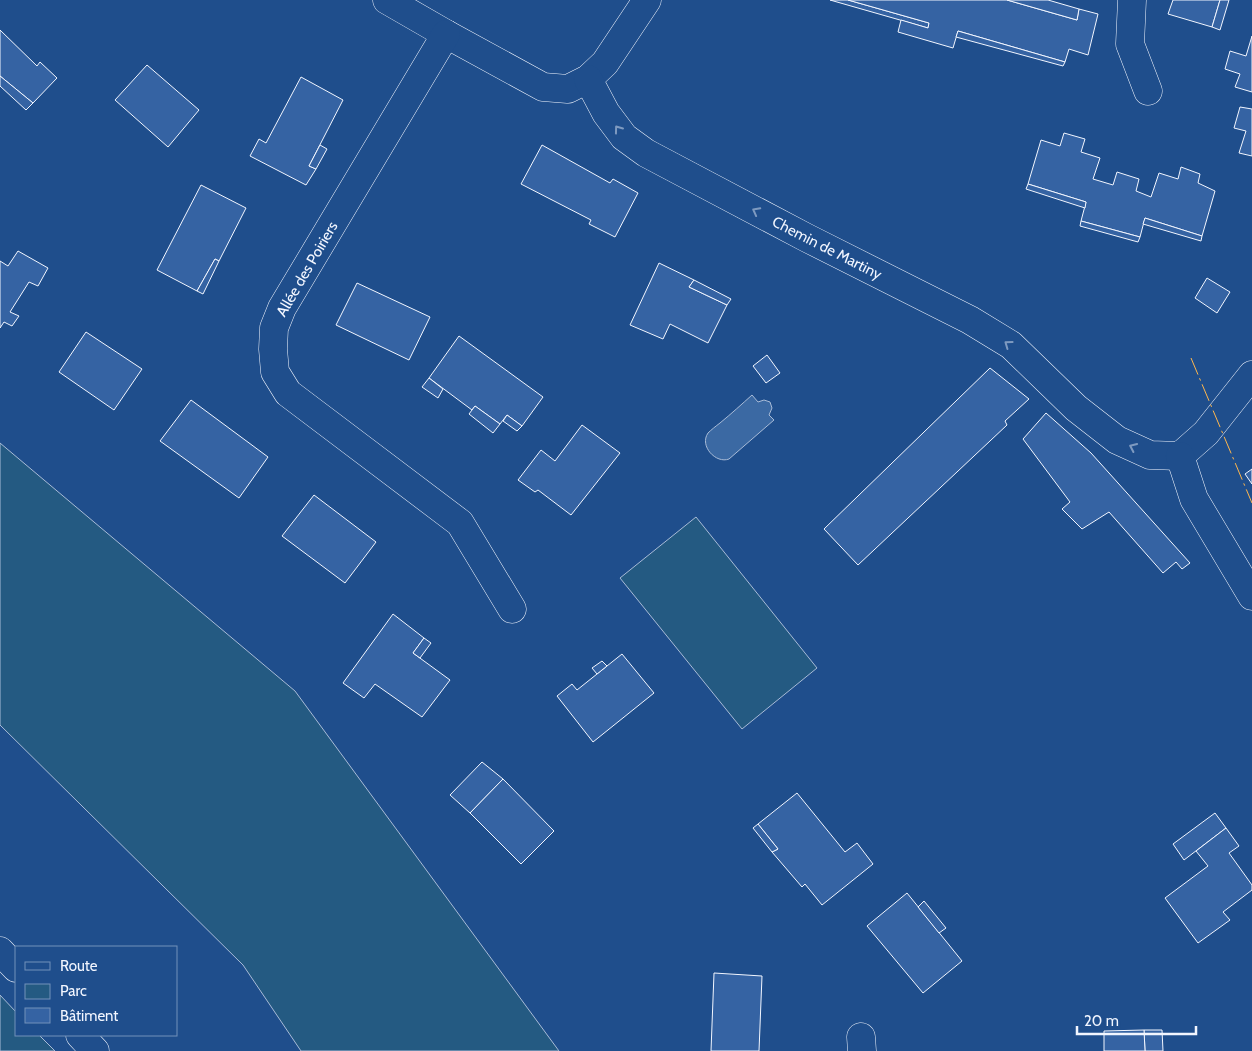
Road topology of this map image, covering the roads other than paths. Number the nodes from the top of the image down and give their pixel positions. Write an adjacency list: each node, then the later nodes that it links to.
1 (387, 0): 4 (street)
2 (647, 0): 5 (street)
3 (1132, 0): 6 (street)
4 (446, 34): 5 (street); 10 (street, Allée des Poiriers)
5 (588, 79): 8 (street, Chemin de Martiny, one-way to 5)
6 (1148, 91)
7 (1252, 375): 8 (street)
8 (1180, 456): 9 (street)
9 (1252, 596)
10 (512, 609)
11 (0, 951): 12 (street)
12 (15, 967)
13 (81, 1036): 14 (street)
14 (95, 1051)

